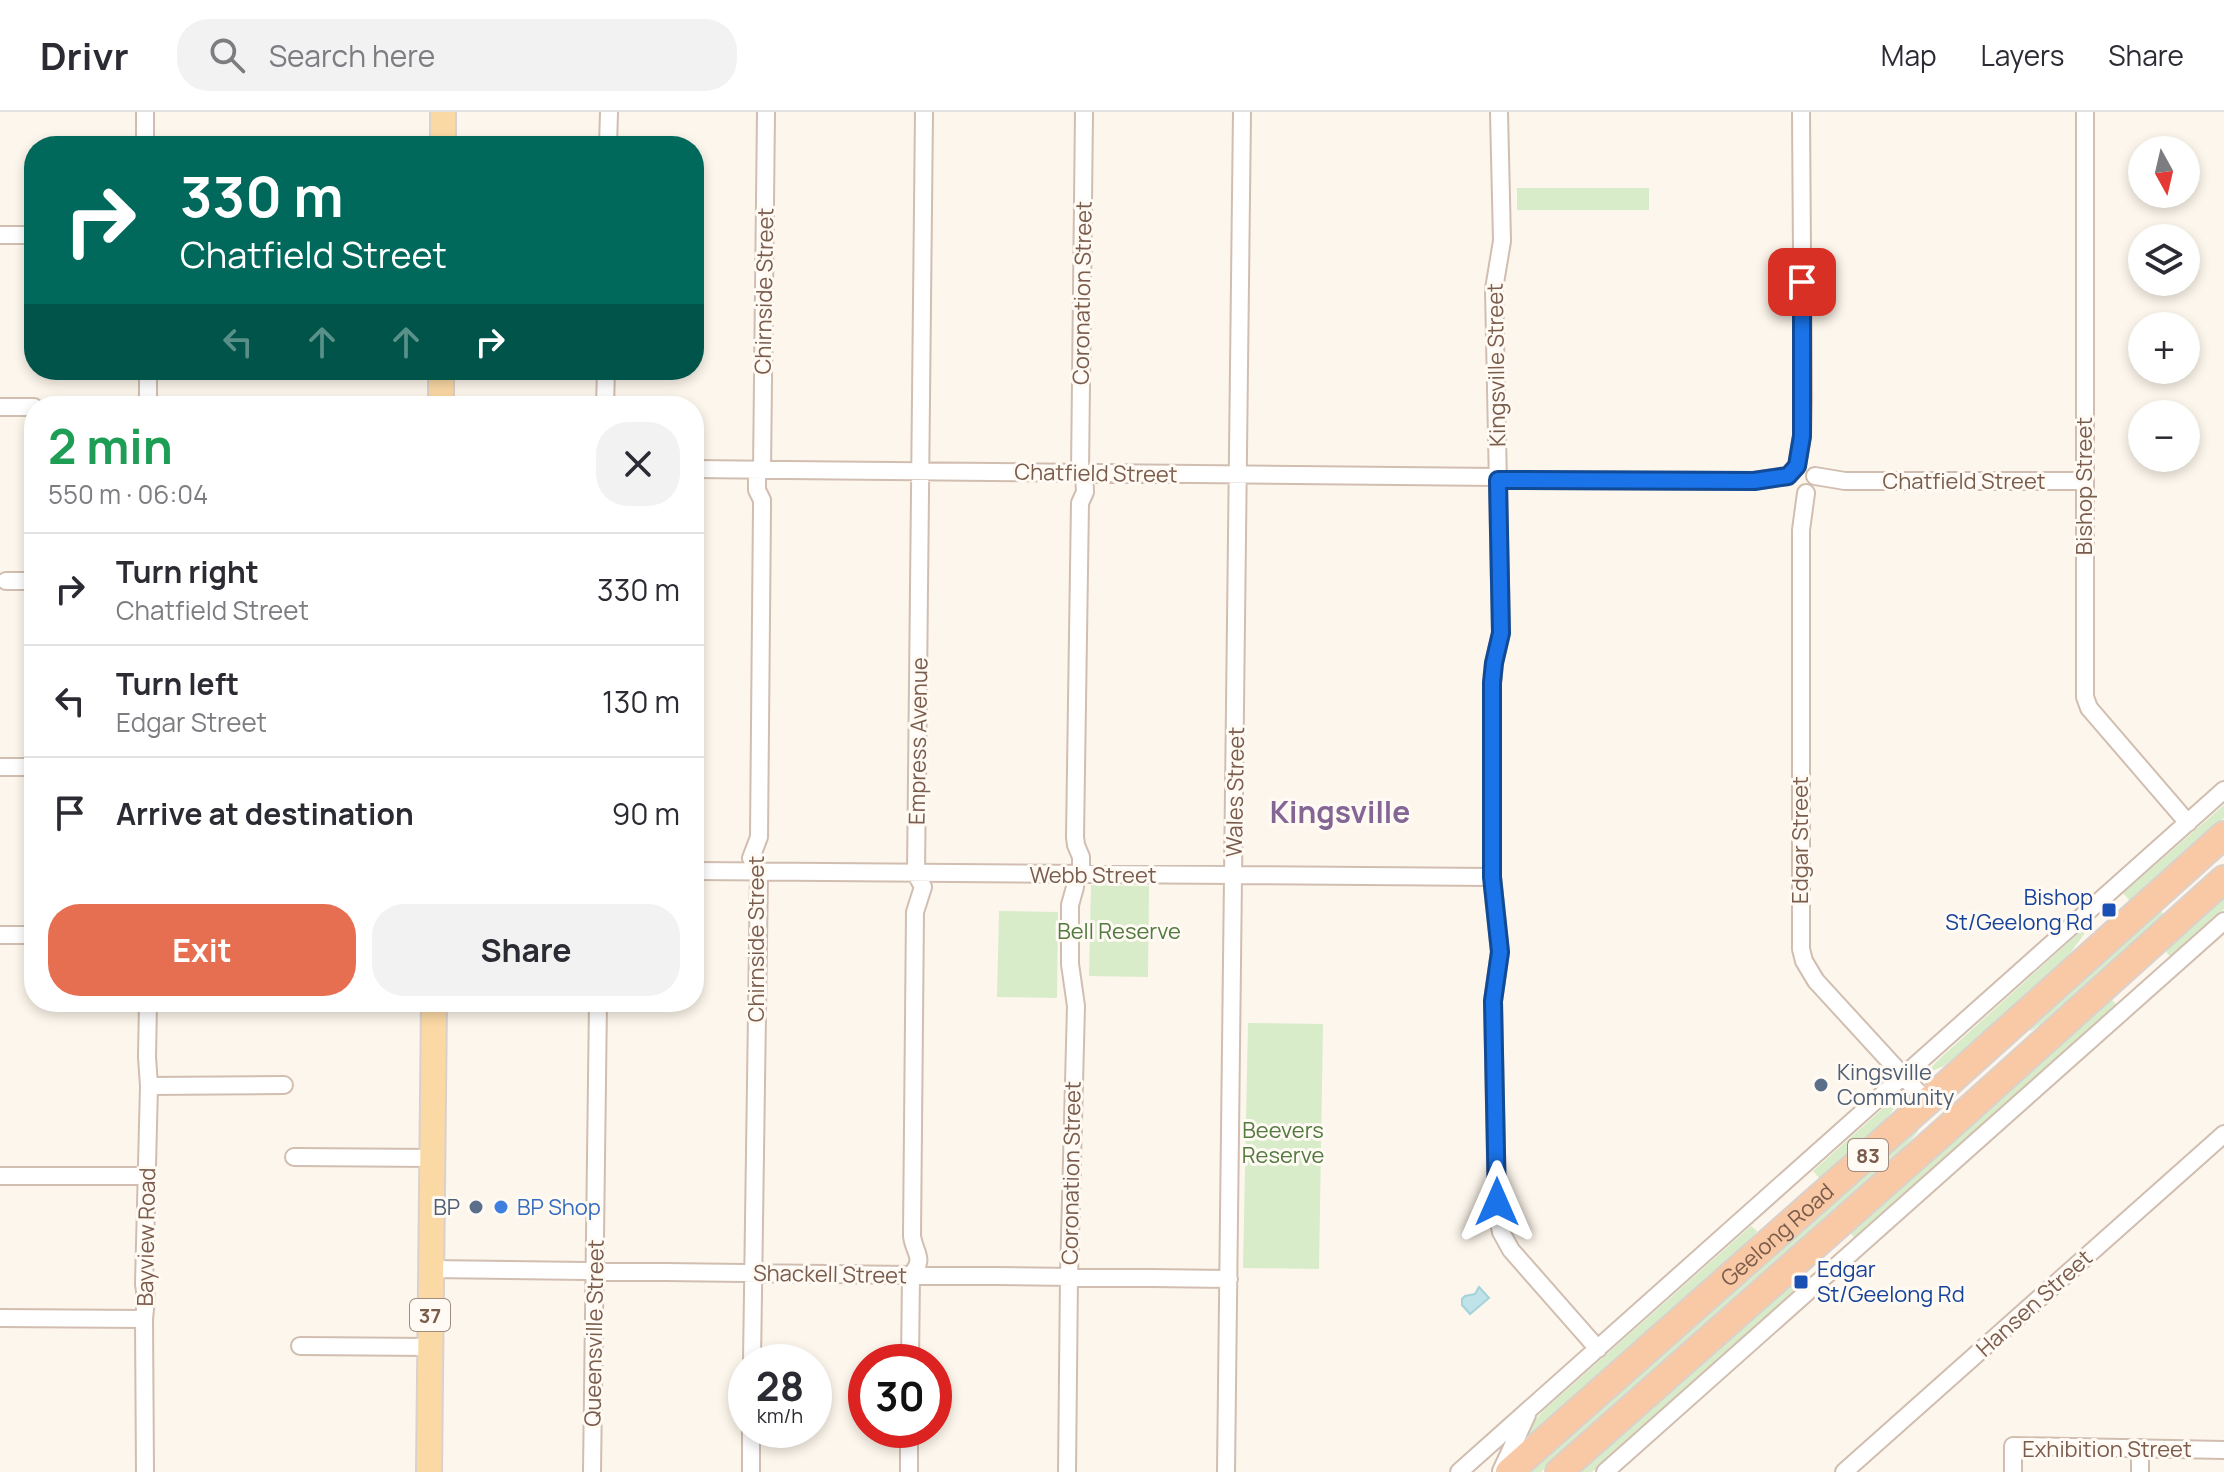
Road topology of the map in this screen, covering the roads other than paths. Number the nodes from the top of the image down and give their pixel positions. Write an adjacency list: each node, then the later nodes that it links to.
1 (145, 112): 11 (street)
2 (443, 112): 12 (main road)
3 (609, 112): 13 (street)
4 (766, 112): 19 (street, Chirnside Street)
5 (924, 112): 20 (street, Empress Avenue)
6 (1084, 112): 21 (street, Coronation Street)
7 (1242, 112): 22 (street, Wales Street)
8 (1499, 112): 23 (street, Kingsville Street)
9 (1801, 112): 24 (street, Edgar Street)
10 (2085, 112): 25 (street, Bishop Street)
11 (145, 136)
12 (443, 136)
13 (608, 136)
14 (0, 235): 15 (street)
15 (24, 235)
16 (0, 407): 17 (street)
17 (24, 407)
18 (704, 469): 19 (street, Chatfield Street)
19 (759, 470): 20 (street, Chatfield Street); 34 (street, Chirnside Street)
20 (921, 471): 21 (street, Chatfield Street); 35 (street, Empress Avenue)
21 (1082, 473): 22 (street, Chatfield Street); 36 (street, Coronation Street)
22 (1238, 475): 23 (street, Chatfield Street); 37 (street, Wales Street)
23 (1498, 479): 24 (street, Chatfield Street); 38 (street, Kingsville Street)
24 (1802, 480): 25 (street, Chatfield Street); 46 (street, Edgar Street)
25 (2084, 481): 31 (street, Bishop Street)
26 (6, 581): 27 (street)
27 (24, 581)
28 (0, 767): 29 (street)
29 (24, 767)
30 (2224, 790): 31 (street, Geelong Road)
31 (2188, 823): 46 (street, Geelong Road)
32 (2224, 835): 49 (highway, Geelong Road / 83)
33 (704, 871): 34 (street, Webb Street)
34 (759, 873): 35 (street, Webb Street); 58 (street, Chirnside Street)
35 (916, 874): 36 (street, Webb Street); 59 (street, Empress Avenue)
36 (1078, 875): 37 (street, Webb Street); 60 (street, Coronation Street)
37 (1234, 876): 38 (street, Webb Street); 61 (street, Wales Street)
38 (1492, 877): 68 (street, Kingsville Street)
39 (2224, 879): 50 (highway, Geelong Road / 83)
40 (2224, 921): 85 (street)
41 (0, 935): 42 (street)
42 (24, 935)
43 (148, 1012): 48 (street, Bayview Road)
44 (434, 1012): 53 (main road, 37)
45 (598, 1012): 57 (street, Queensville Street)
46 (1904, 1078): 49 (street, Edgar Street); 68 (street, Geelong Road)
47 (284, 1085): 48 (street)
48 (149, 1086): 55 (street, Bayview Road)
49 (1927, 1102): 50 (highway); 83 (highway, Geelong Road / 83)
50 (1949, 1127): 84 (highway, Geelong Road / 83)
51 (2224, 1135): 86 (street, Hansen Street)
52 (294, 1157): 53 (street)
53 (432, 1158): 56 (main road, 37)
54 (0, 1176): 55 (street)
55 (147, 1176): 63 (street, Bayview Road)
56 (430, 1269): 57 (street, Shackell Street); 67 (main road, 37)
57 (595, 1270): 58 (street, Shackell Street); 76 (street, Queensville Street)
58 (752, 1273): 59 (street, Shackell Street); 64 (street, Chirnside Street)
59 (911, 1275): 60 (street, Shackell Street); 65 (street, Empress Avenue)
60 (1069, 1277): 61 (street, Shackell Street); 79 (street, Coronation Street)
61 (1229, 1279): 80 (street, Wales Street)
62 (0, 1318): 63 (street)
63 (144, 1319): 74 (street, Bayview Road)
64 (752, 1344)
65 (910, 1344)
66 (300, 1346): 67 (street)
67 (430, 1347): 75 (main road, 37)
68 (1598, 1349): 69 (street, Geelong Road)
69 (1528, 1412): 81 (street, Geelong Road); 82 (street, Geelong Road)
70 (751, 1448): 77 (street)
71 (909, 1448): 78 (street)
72 (2140, 1448): 73 (street, Exhibition Street); 87 (street, Exhibition Street); 88 (street)
73 (2224, 1450)
74 (145, 1472)
75 (429, 1472)
76 (592, 1472)
77 (751, 1472)
78 (909, 1472)
79 (1067, 1472)
80 (1226, 1472)
81 (1459, 1472)
82 (1501, 1472)
83 (1509, 1472)
84 (1559, 1472)
85 (1605, 1472)
86 (1844, 1472)
87 (2013, 1472)
88 (2140, 1472)

